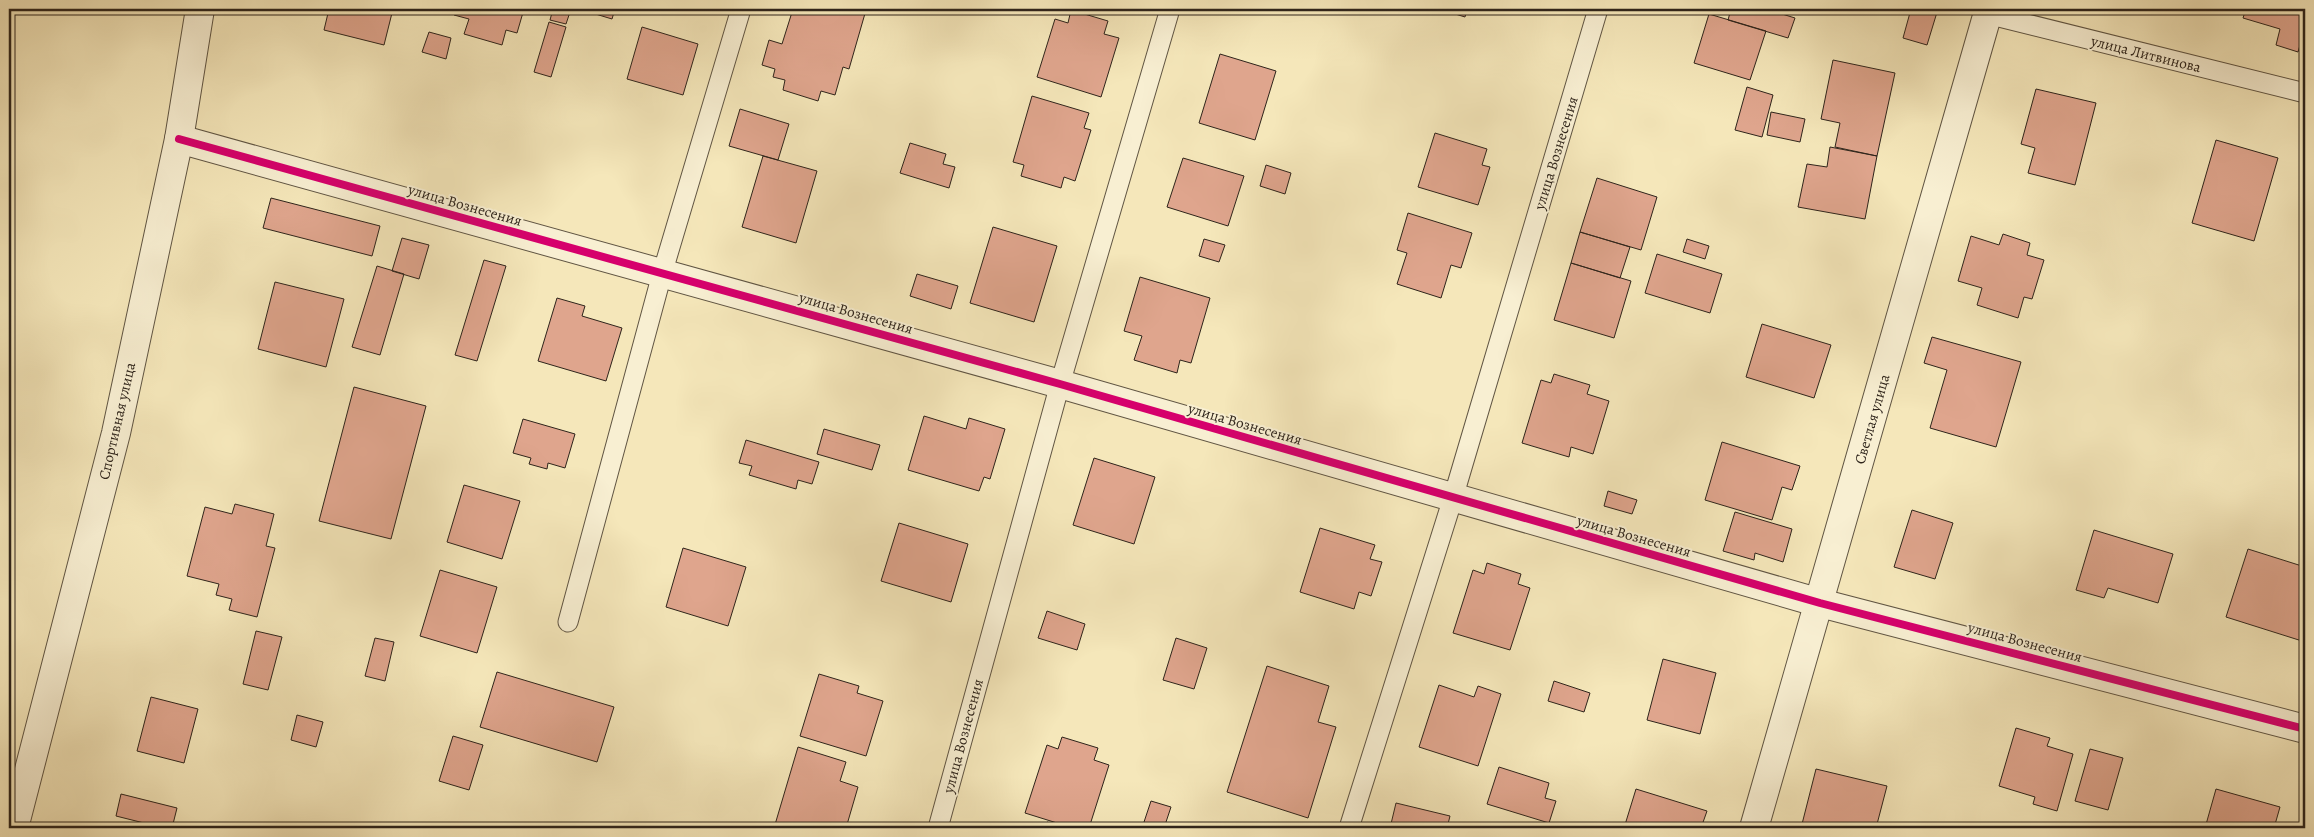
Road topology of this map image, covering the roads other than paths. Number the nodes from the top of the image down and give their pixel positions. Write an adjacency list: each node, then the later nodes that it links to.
1 (200, 9): 7 (street, Спортивная улица)
2 (741, 9): 8 (lane)
3 (1170, 9): 9 (lane, улица Вознесения)
4 (1598, 9): 10 (lane, улица Вознесения)
5 (1988, 11): 6 (lane, улица Литвинова); 11 (street, Светлая улица)
6 (2305, 94)
7 (179, 139): 8 (street, улица Вознесения); 14 (street, Спортивная улица)
8 (662, 274): 9 (street, улица Вознесения); 12 (lane)
9 (1060, 384): 10 (street, улица Вознесения); 15 (lane, улица Вознесения)
10 (1453, 498): 11 (street, улица Вознесения); 16 (lane, улица Вознесения)
11 (1820, 603): 13 (street, улица Вознесения); 17 (street, Светлая улица)
12 (568, 622)
13 (2305, 729)
14 (14, 828)
15 (938, 828)
16 (1349, 828)
17 (1754, 828)

